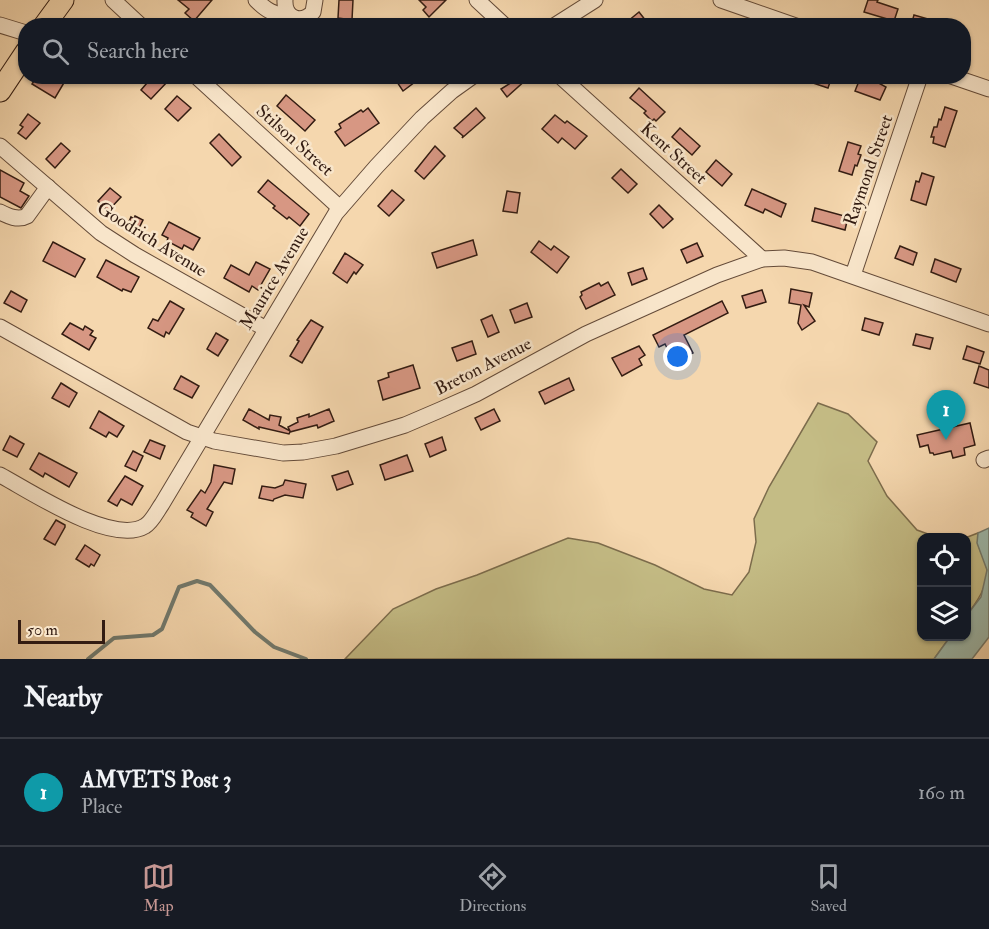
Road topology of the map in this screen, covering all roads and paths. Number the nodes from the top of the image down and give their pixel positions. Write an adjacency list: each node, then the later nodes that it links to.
1 (63, 0): 9 (highway)
2 (113, 0): 10 (street)
3 (256, 0): 8 (street)
4 (315, 0): 8 (street)
5 (477, 0): 11 (street)
6 (595, 0): 12 (street)
7 (721, 0): 13 (street)
8 (286, 7)
9 (50, 18)
10 (135, 18)
11 (496, 18)
12 (567, 18)
13 (773, 18)
14 (0, 25): 15 (street)
15 (18, 31)
16 (18, 64): 23 (highway)
17 (971, 83): 22 (street)
18 (205, 84): 26 (street, Stilson Street)
19 (461, 84): 26 (street, Maurice Avenue)
20 (569, 84): 28 (street, Kent Street)
21 (917, 84): 29 (street, Raymond Street)
22 (989, 89)
23 (0, 92)
24 (0, 146): 25 (street, Goodrich Avenue)
25 (48, 188): 27 (street); 32 (street, Goodrich Avenue)
26 (340, 208): 32 (street, Maurice Avenue)
27 (0, 212)
28 (762, 259): 29 (street, Breton Avenue); 33 (street, Breton Avenue)
29 (853, 275): 30 (street, Breton Avenue)
30 (989, 324)
31 (0, 327): 33 (street, Breton Avenue)
32 (266, 329): 33 (street, Maurice Avenue)
33 (202, 438): 34 (street, Maurice Avenue)
34 (0, 475)

